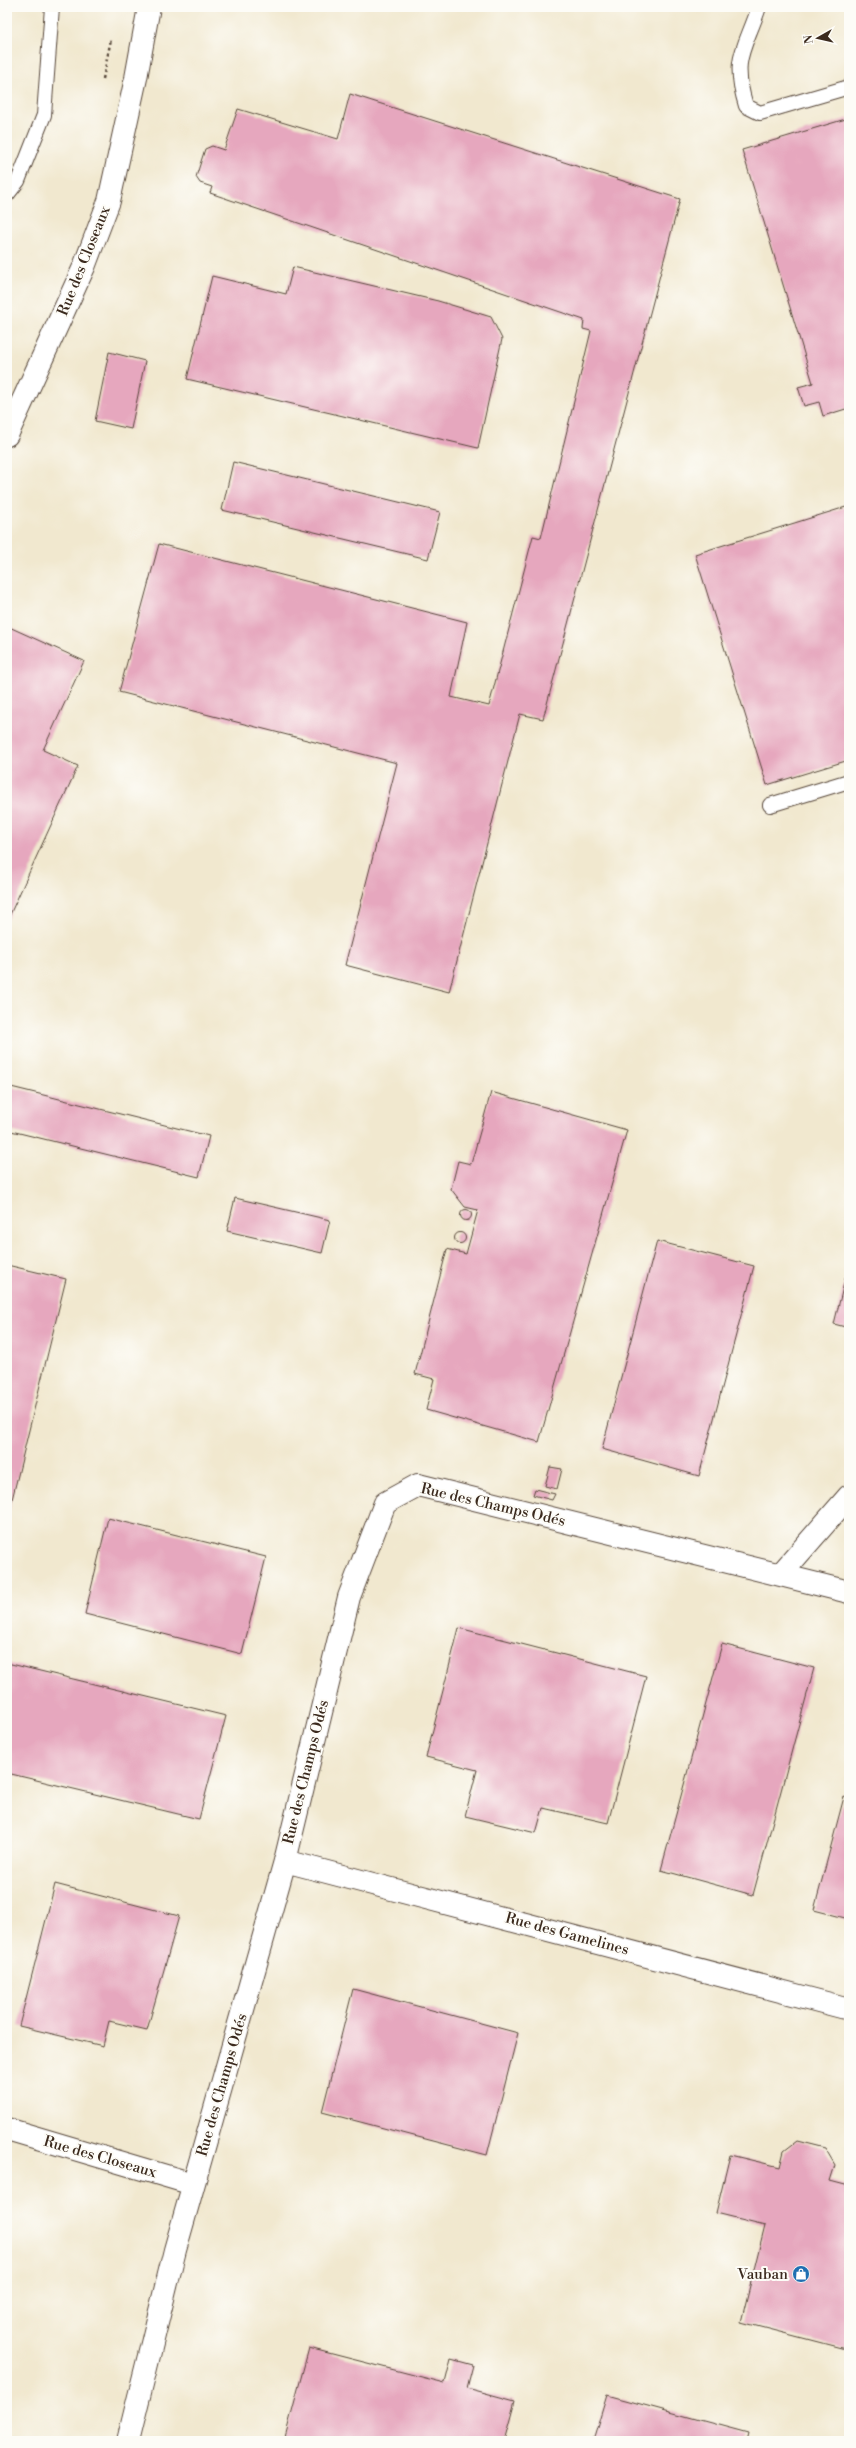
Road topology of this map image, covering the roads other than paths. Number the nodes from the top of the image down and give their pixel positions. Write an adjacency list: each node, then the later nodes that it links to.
1 (52, 7): 5 (lane)
2 (148, 7): 6 (street, Rue des Closeaux)
3 (759, 7): 4 (lane)
4 (849, 87)
5 (7, 194)
6 (7, 435)
7 (849, 781): 8 (lane)
8 (770, 805)
9 (849, 1496): 10 (street)
10 (780, 1575): 11 (street, Rue des Champs Odés); 12 (street, Rue des Champs Odés)
11 (849, 1592)
12 (285, 1861): 13 (street, Rue des Gamelines); 15 (street, Rue des Champs Odés)
13 (849, 2009)
14 (7, 2129): 15 (street, Rue des Closeaux)
15 (193, 2184): 16 (street, Rue des Champs Odés)
16 (128, 2441)

